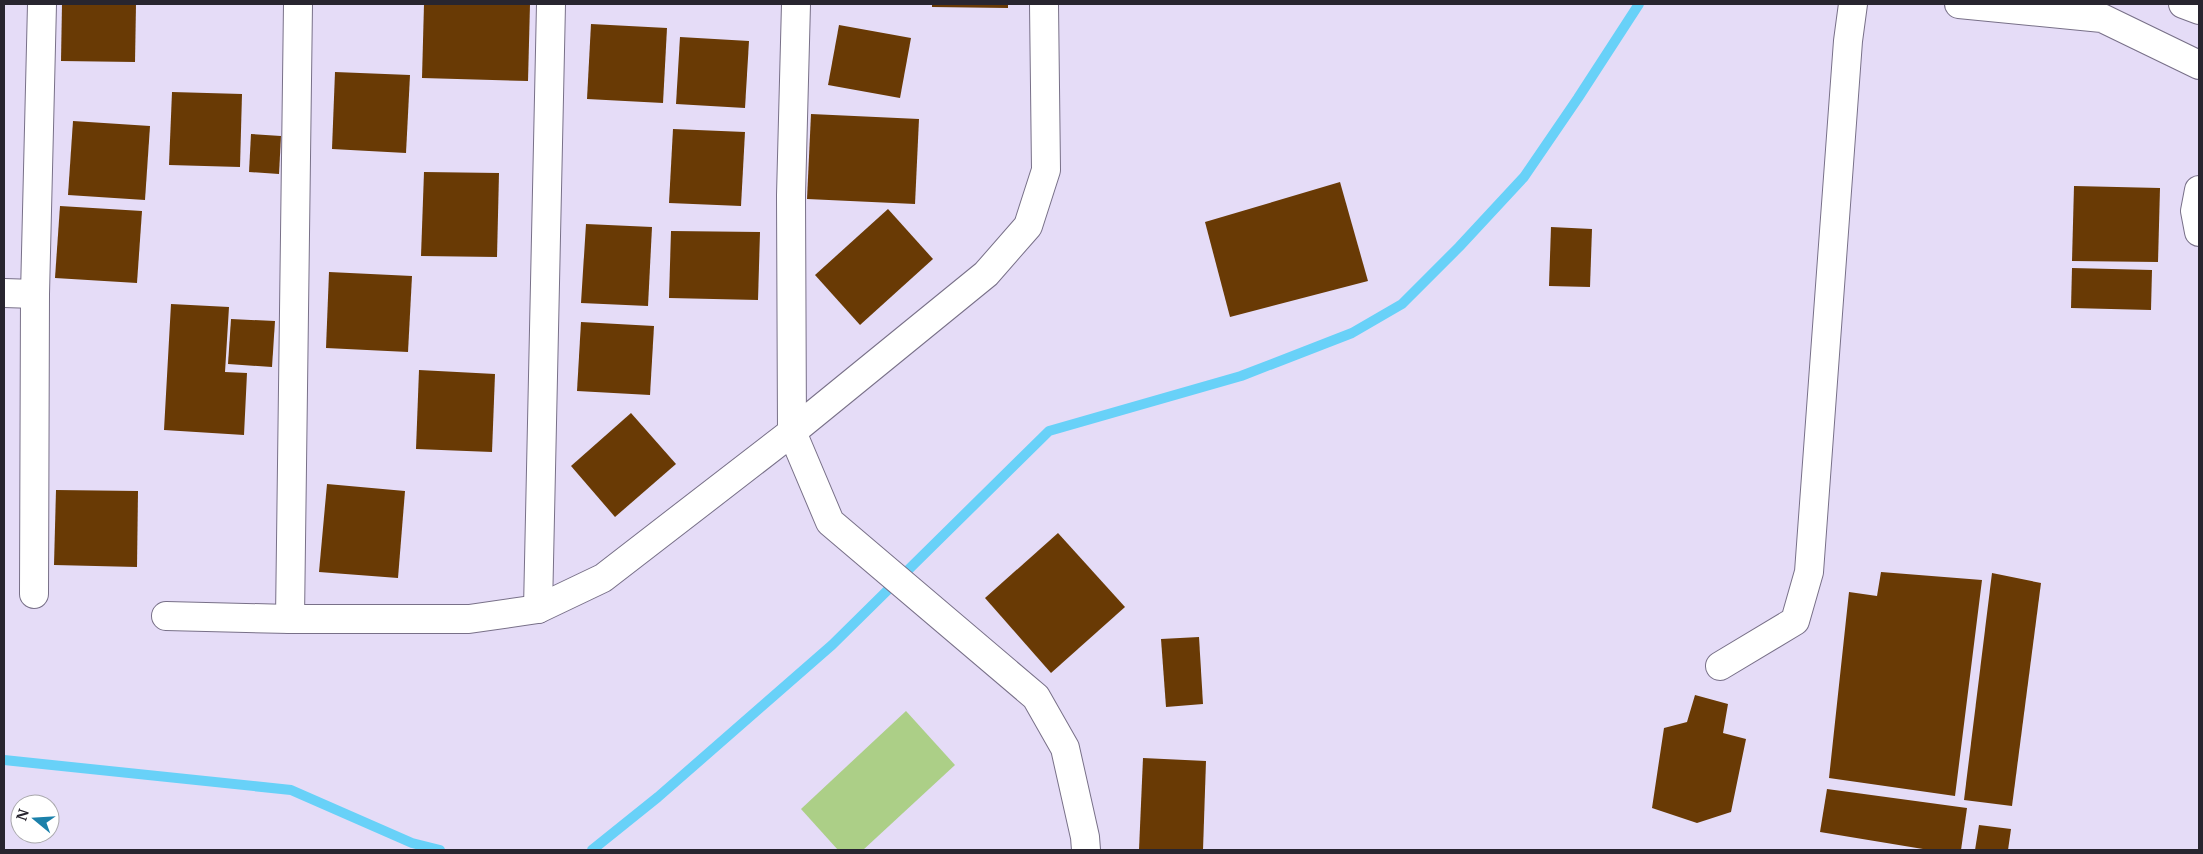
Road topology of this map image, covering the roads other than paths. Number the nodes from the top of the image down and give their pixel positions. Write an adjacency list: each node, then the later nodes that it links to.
1 (42, 4): 14 (street)
2 (298, 4): 19 (street)
3 (551, 4): 17 (street)
4 (796, 4): 15 (street)
5 (1044, 4): 15 (street)
6 (1853, 4): 20 (street)
7 (1959, 4): 10 (street)
8 (2183, 4): 9 (street)
9 (2199, 10)
10 (2199, 65)
11 (2199, 190): 12 (street)
12 (2199, 232)
13 (4, 293): 14 (street)
14 (35, 294): 16 (street)
15 (792, 432): 17 (street); 21 (street)
16 (34, 594)
17 (538, 609): 19 (street)
18 (166, 616): 19 (street)
19 (290, 619)
20 (1720, 666)
21 (1086, 850)

